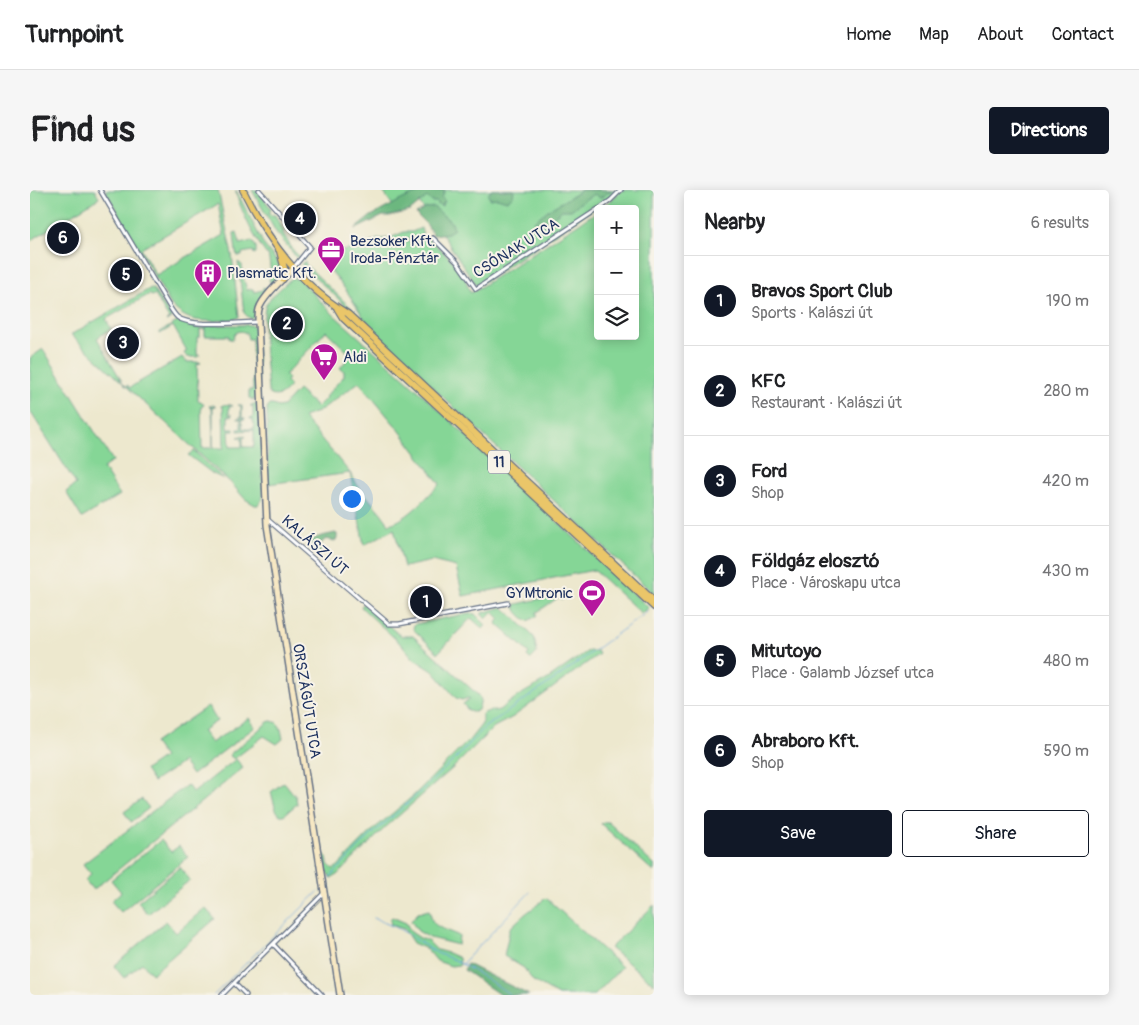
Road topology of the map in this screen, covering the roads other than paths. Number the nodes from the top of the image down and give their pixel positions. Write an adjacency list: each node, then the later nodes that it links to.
1 (100, 190): 12 (street)
2 (243, 190): 8 (main road, 11)
3 (259, 190): 9 (street)
4 (621, 190): 5 (street, CSÓNAK UTCA)
5 (604, 205)
6 (594, 212): 7 (street, CSÓNAK UTCA)
7 (433, 238)
8 (280, 250): 9 (main road, 11); 10 (main road)
9 (294, 268): 10 (main road, KALÁSZI ÚT); 11 (main road, 11)
10 (283, 279): 12 (main road, KALÁSZI ÚT)
11 (336, 307): 14 (main road, 11); 16 (main road, 11)
12 (258, 322): 13 (main road, KALÁSZI ÚT)
13 (266, 519): 15 (street, KALÁSZI ÚT); 17 (main road, ORSZÁGÚT UTCA)
14 (654, 601)
15 (508, 602)
16 (654, 607)
17 (324, 890): 18 (street); 23 (main road, ORSZÁGÚT UTCA)
18 (273, 944): 19 (street); 22 (street)
19 (234, 983): 20 (street); 21 (street)
20 (222, 995)
21 (246, 995)
22 (322, 995)
23 (340, 995)

